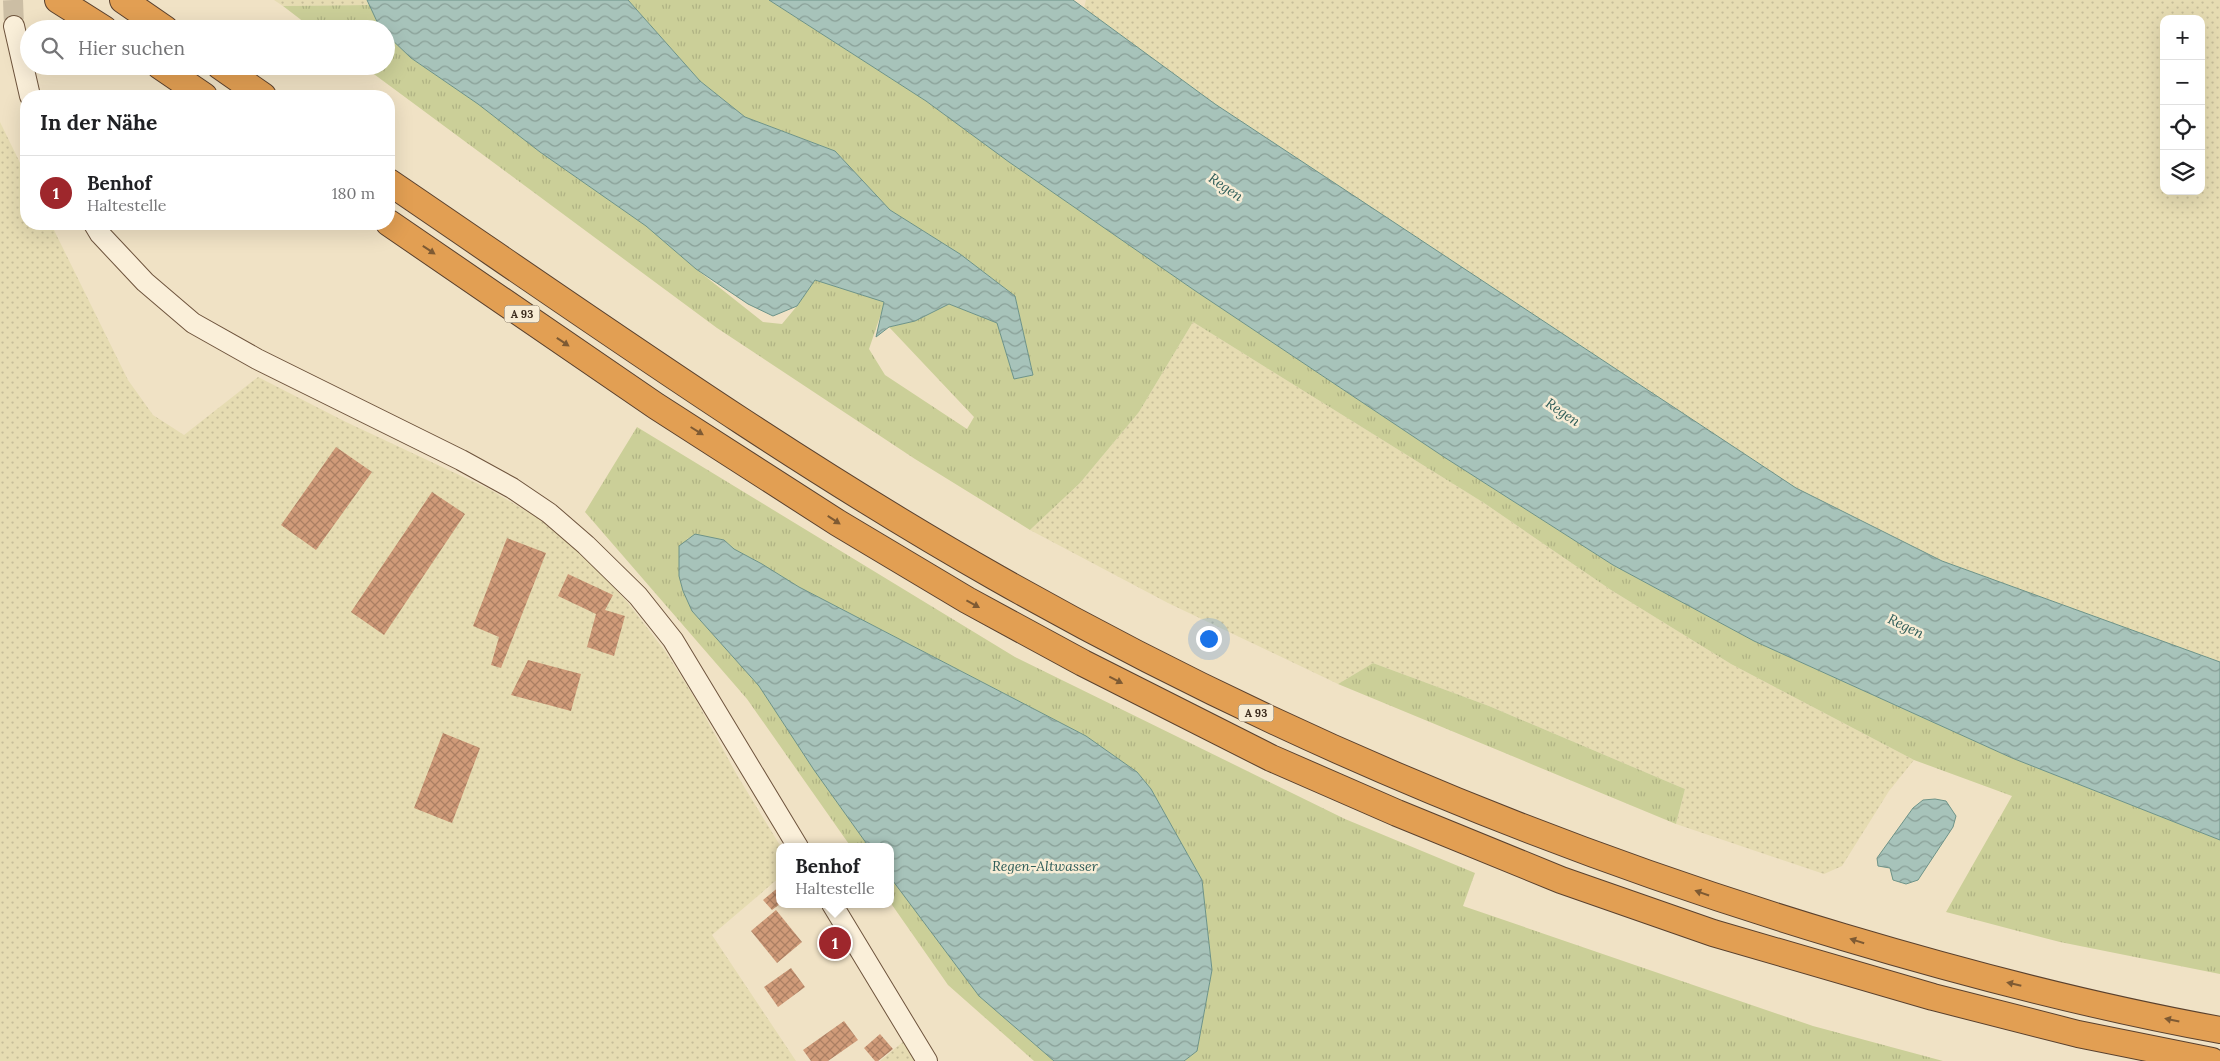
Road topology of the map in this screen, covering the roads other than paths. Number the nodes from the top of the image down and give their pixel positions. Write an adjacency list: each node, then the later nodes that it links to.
1 (58, 0): 3 (highway)
2 (123, 0): 4 (highway)
3 (90, 20)
4 (152, 20)
5 (14, 26): 6 (street)
6 (20, 52)
7 (25, 75): 10 (street)
8 (173, 75): 11 (highway)
9 (233, 75): 12 (highway)
10 (29, 90)
11 (195, 90)
12 (254, 90)
13 (395, 186): 18 (highway, A 93, one-way to 13)
14 (395, 227): 20 (highway, A 93, one-way to 20)
15 (98, 230): 16 (street)
16 (796, 843)
17 (834, 908): 19 (street)
18 (2220, 1030)
19 (927, 1061)
20 (2212, 1061)

